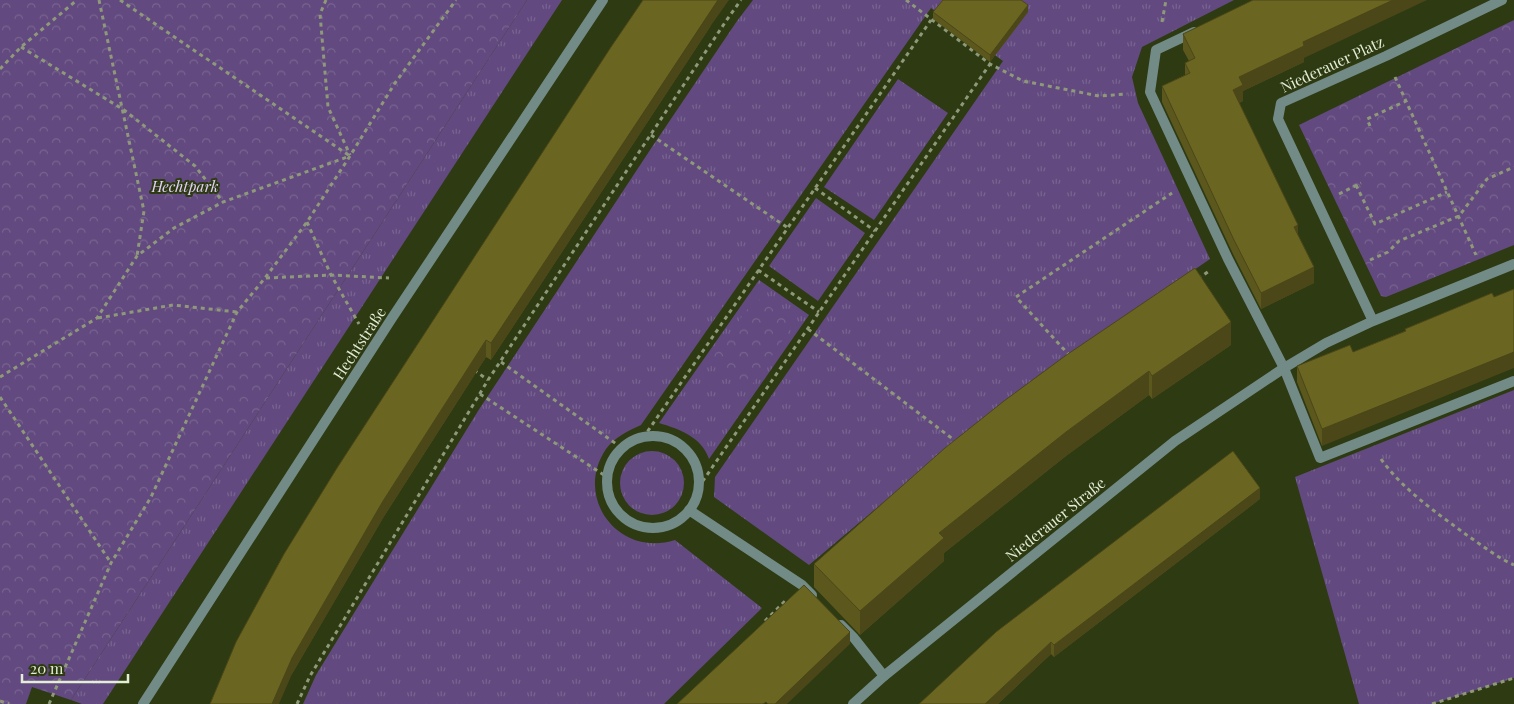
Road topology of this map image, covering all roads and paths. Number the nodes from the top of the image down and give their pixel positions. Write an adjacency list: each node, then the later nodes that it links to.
1 (77, 0): 12 (path)
2 (99, 0): 18 (path)
3 (120, 0): 21 (path)
4 (326, 0): 21 (path)
5 (456, 0): 21 (path)
6 (603, 0): 75 (street, Hechtstraße)
7 (741, 0): 20 (path)
8 (906, 0): 10 (path)
9 (1502, 0): 13 (street, Niederauer Platz)
10 (931, 20): 14 (path); 25 (path)
11 (1207, 25): 16 (street)
12 (21, 47): 15 (path); 18 (path)
13 (1386, 56): 17 (path); 36 (street, Niederauer Platz)
14 (990, 64): 16 (path); 31 (path)
15 (0, 69)
16 (1150, 92): 23 (street)
17 (1406, 100): 19 (path); 26 (path)
18 (124, 110): 27 (path); 32 (path)
19 (1370, 126)
20 (651, 135): 30 (path); 48 (path)
21 (350, 156): 27 (path); 29 (path)
22 (1514, 168): 28 (path)
23 (1191, 180): 33 (street); 49 (path)
24 (1356, 185): 26 (path)
25 (815, 188): 30 (path); 31 (path)
26 (1447, 192): 28 (path)
27 (223, 202): 32 (path)
28 (1459, 216): 36 (path); 38 (path)
29 (307, 222): 37 (path); 39 (path)
30 (788, 228): 35 (path)
31 (875, 231): 43 (path)
32 (137, 256): 44 (path)
33 (1228, 259): 41 (path); 51 (street)
34 (1514, 264): 38 (street)
35 (758, 270): 43 (path); 57 (path)
36 (1349, 270): 45 (street, Niederauer Platz)
37 (331, 275): 39 (path); 40 (path); 46 (path)
38 (1485, 275): 45 (street)
39 (265, 278): 42 (path)
40 (389, 278)
41 (1196, 281)
42 (238, 312): 44 (path); 64 (path)
43 (819, 312): 47 (path)
44 (97, 318): 52 (path)
45 (1373, 321): 51 (street)
46 (359, 324)
47 (808, 328): 59 (path); 62 (path)
48 (501, 362): 53 (path); 60 (path)
49 (1075, 362)
50 (466, 365): 53 (path)
51 (1284, 368): 58 (street); 70 (street, Niederauer Straße)
52 (0, 376)
53 (488, 380): 55 (path)
54 (1514, 381): 58 (street)
55 (480, 394): 61 (path); 76 (path)
56 (0, 397): 64 (path)
57 (643, 438): 60 (street); 62 (street)
58 (1370, 438): 65 (path)
59 (962, 447)
60 (622, 448): 61 (street)
61 (607, 477): 63 (street)
62 (698, 488): 63 (street)
63 (689, 510): 66 (street)
64 (111, 563): 74 (path)
65 (1514, 566)
66 (802, 585): 67 (street); 69 (path)
67 (821, 605)
68 (834, 618): 70 (street)
69 (759, 627)
70 (884, 676): 77 (street, Niederauer Straße)
71 (1514, 678): 78 (path)
72 (0, 701): 73 (path)
73 (9, 704)
74 (49, 704)
75 (143, 704)
76 (297, 704)
77 (852, 704)
78 (1432, 704)

